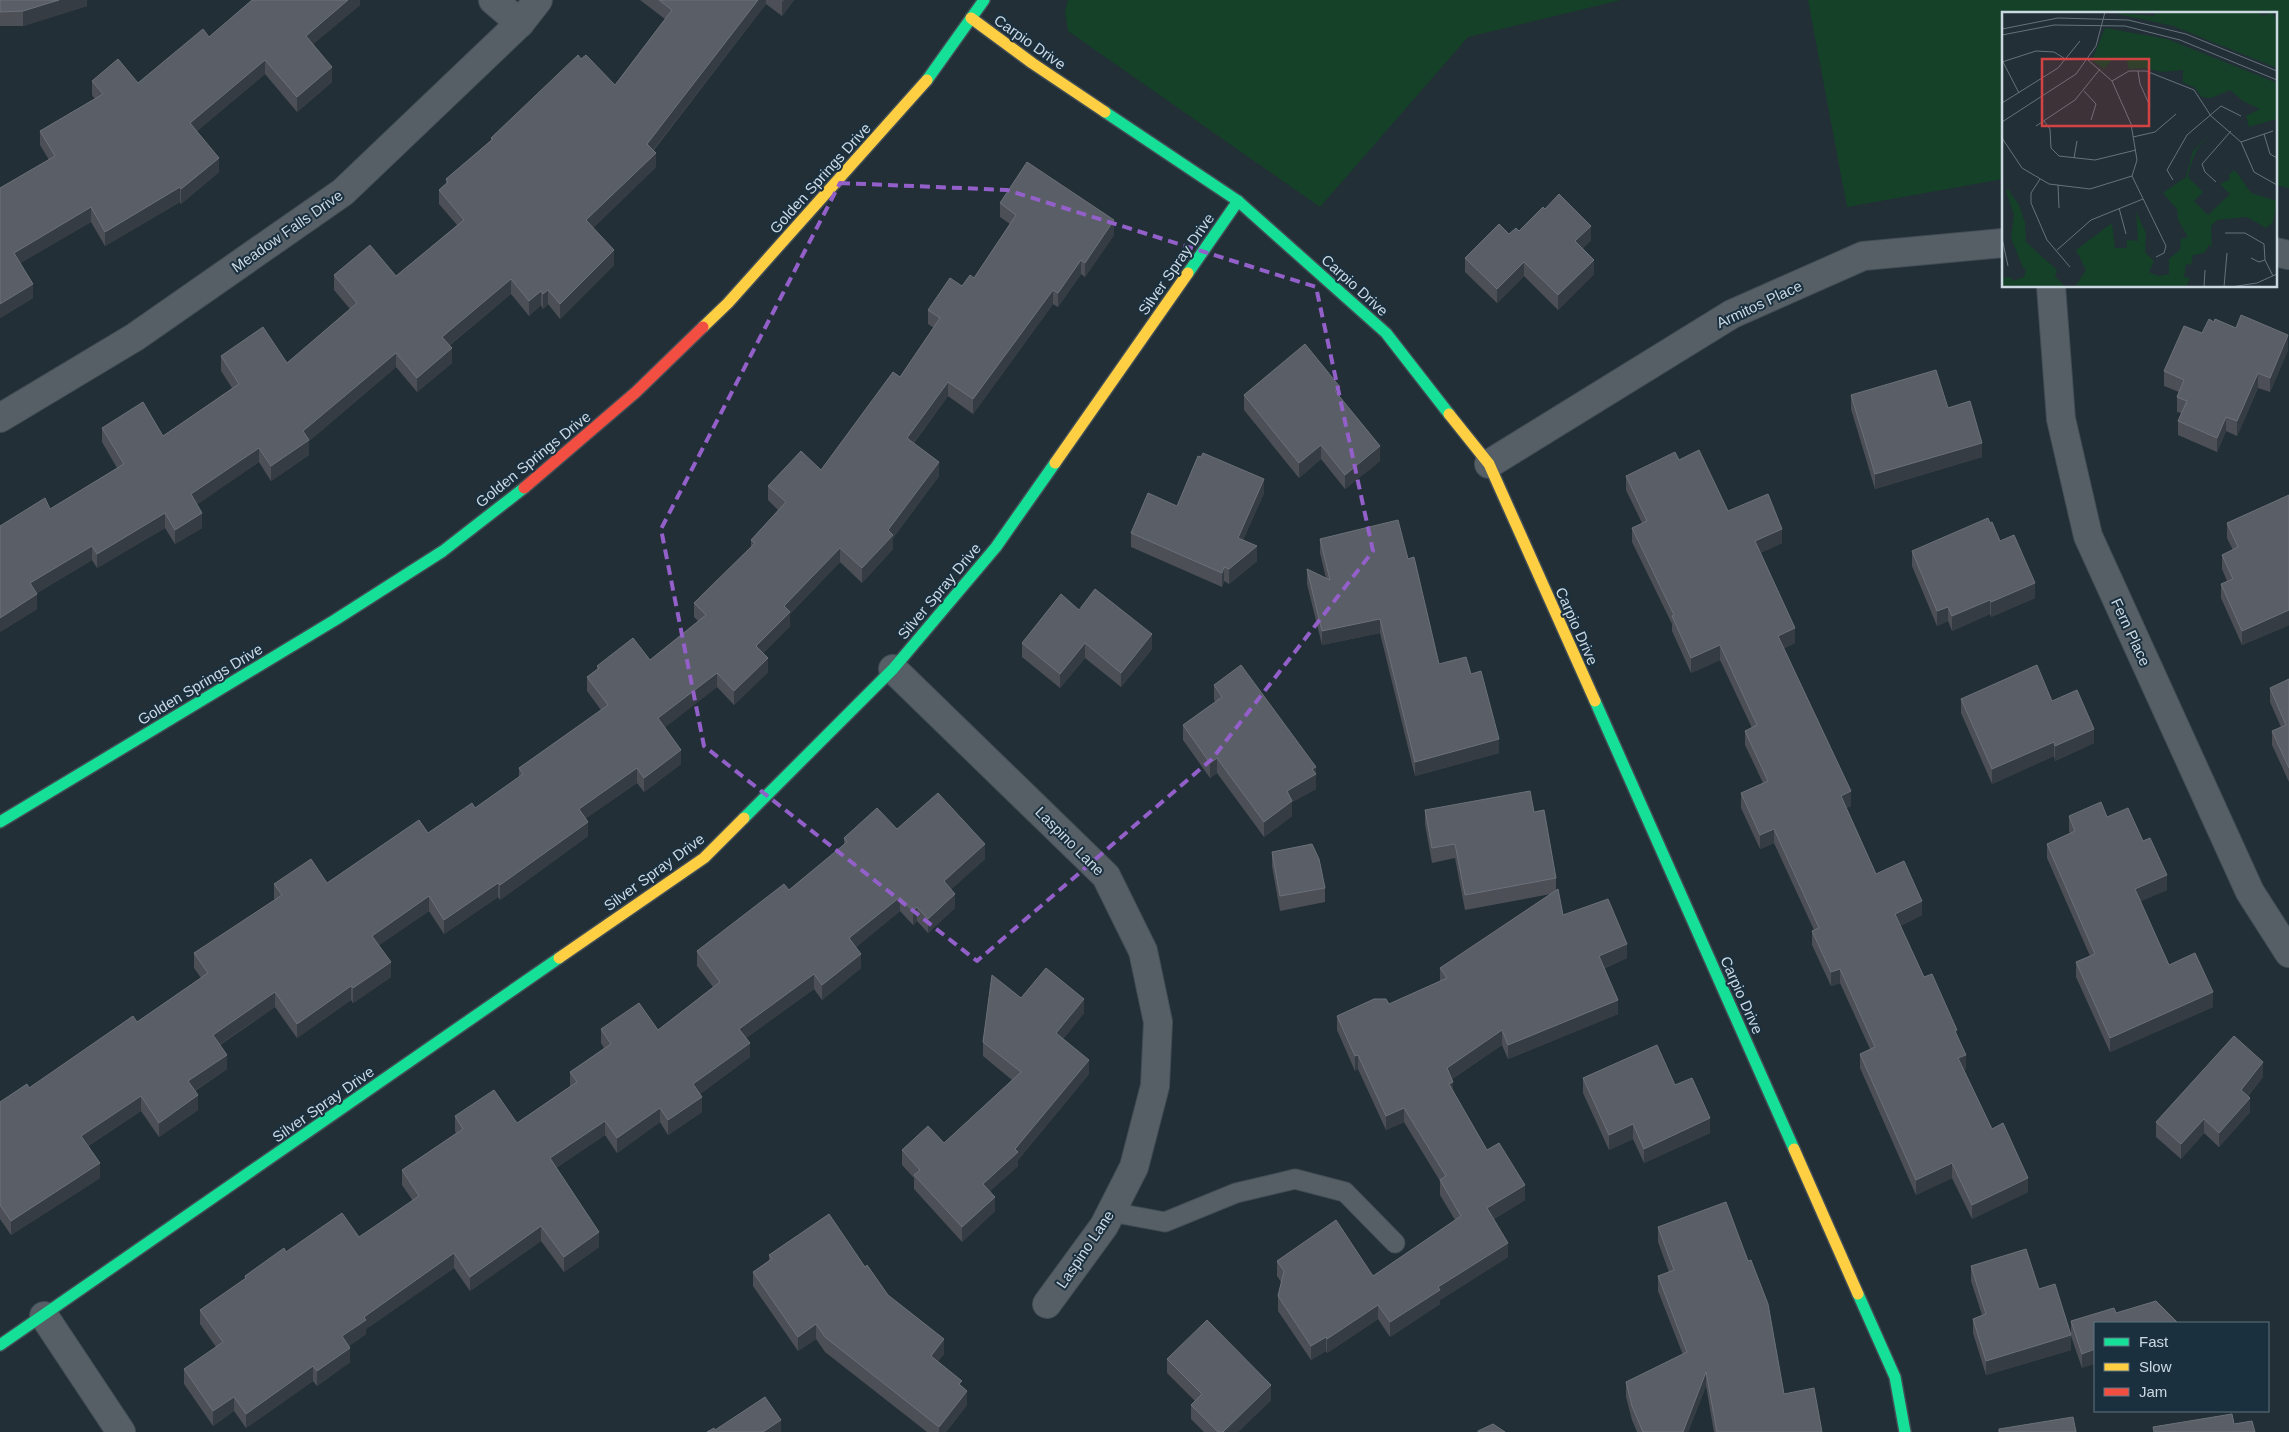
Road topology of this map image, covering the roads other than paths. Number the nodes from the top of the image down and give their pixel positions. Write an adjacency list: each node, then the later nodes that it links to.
1 (493, 0): 5 (street)
2 (538, 0): 5 (street, Meadow Falls Drive)
3 (984, 0): 4 (street, Golden Springs Drive)
4 (971, 18): 6 (street, Carpio Drive); 14 (street, Golden Springs Drive)
5 (520, 23): 11 (street, Meadow Falls Drive)
6 (1238, 201): 12 (street, Carpio Drive); 13 (street, Silver Spray Drive)
7 (2002, 242): 12 (street, Armitos Place)
8 (2276, 252): 9 (street)
9 (2289, 255)
10 (2051, 288): 15 (street, Fern Place)
11 (0, 418)
12 (1488, 464): 22 (street, Carpio Drive)
13 (893, 669): 16 (street, Laspino Lane); 19 (street, Silver Spray Drive)
14 (0, 822)
15 (2289, 953)
16 (1111, 1212): 17 (lane); 18 (street, Laspino Lane)
17 (1394, 1243)
18 (1047, 1304)
19 (44, 1316): 20 (street, Silver Spray Drive); 21 (street)
20 (0, 1345)
21 (121, 1432)
22 (1906, 1432)

